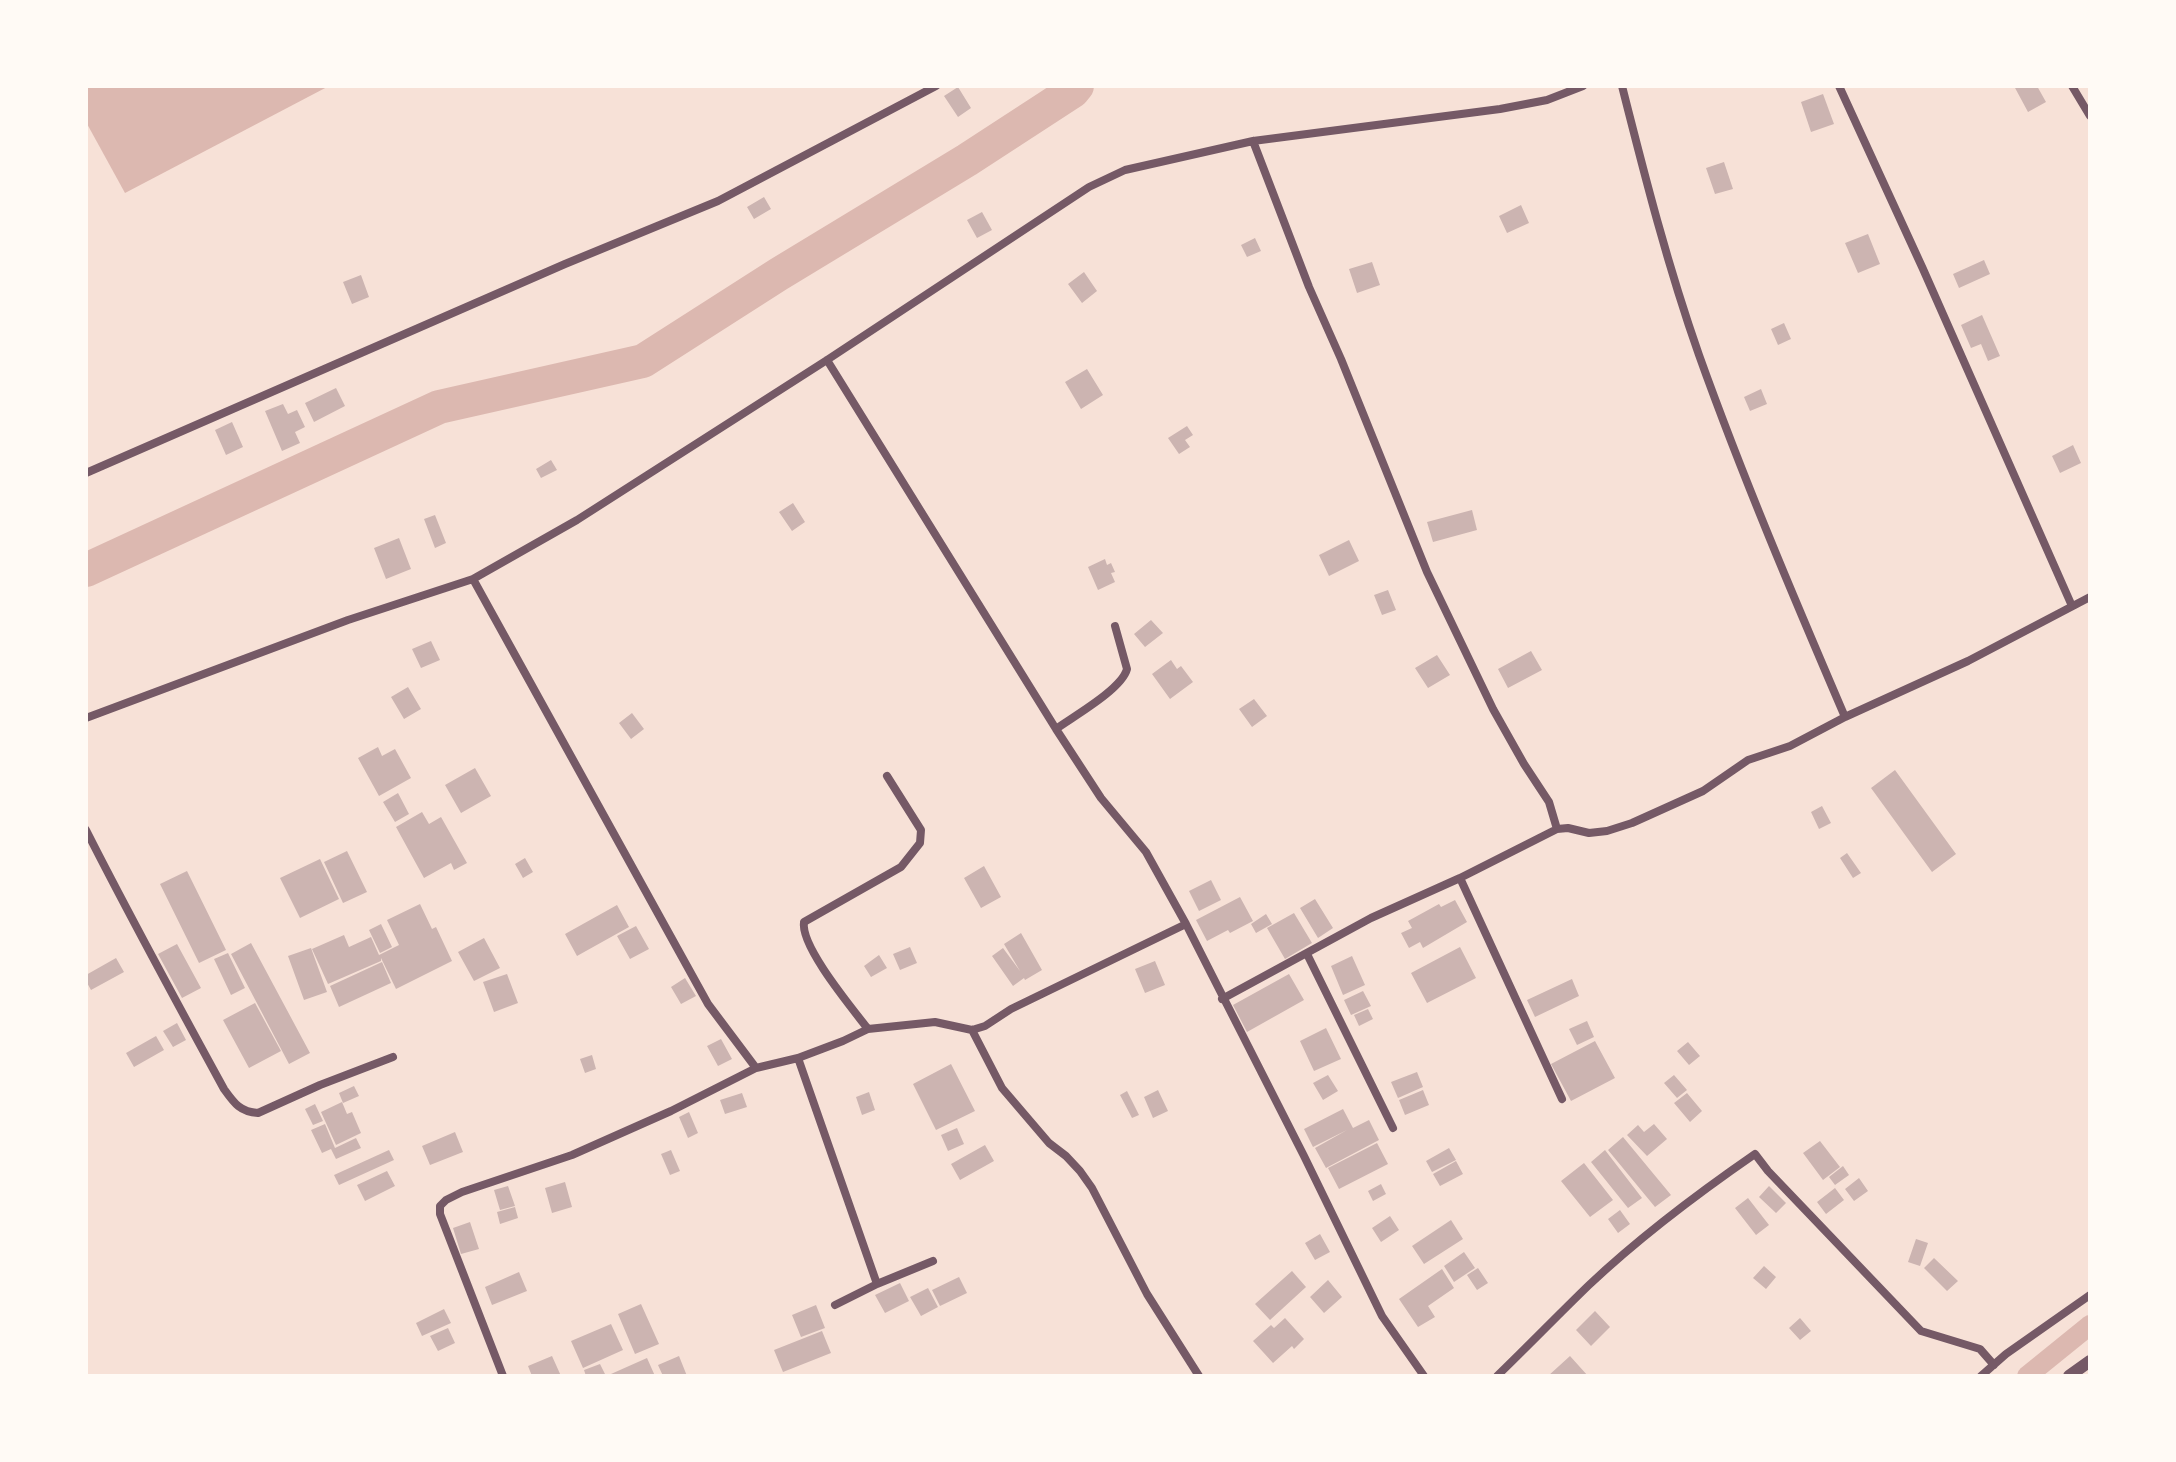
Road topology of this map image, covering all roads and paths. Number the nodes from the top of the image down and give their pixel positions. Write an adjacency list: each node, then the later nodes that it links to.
1 (936, 86): 9 (street)
2 (1583, 86): 7 (street)
3 (1622, 86): 14 (street)
4 (1839, 86): 12 (street)
5 (2072, 86): 6 (street)
6 (2090, 116)
7 (1253, 141): 8 (street); 18 (street)
8 (827, 360): 10 (street); 16 (street)
9 (86, 473)
10 (473, 579): 15 (street); 28 (street)
11 (2090, 597): 12 (street)
12 (2072, 606): 14 (street)
13 (1115, 626): 16 (street)
14 (1845, 717): 18 (street)
15 (86, 718)
16 (1056, 729): 21 (street)
17 (887, 776): 24 (street)
18 (1557, 829): 20 (street)
19 (86, 830): 26 (street)
20 (1460, 878): 22 (street); 29 (street)
21 (1186, 924): 23 (street); 25 (street)
22 (1307, 954): 23 (street); 30 (street)
23 (1222, 999): 39 (street)
24 (868, 1029): 25 (street); 27 (street)
25 (972, 1030): 38 (street)
26 (393, 1057)
27 (798, 1058): 28 (street); 32 (street)
28 (756, 1068): 37 (street)
29 (1562, 1099)
30 (1393, 1128)
31 (933, 1261): 32 (street)
32 (877, 1284): 34 (street)
33 (2090, 1295): 36 (street)
34 (835, 1305)
35 (2090, 1361): 42 (street)
36 (1994, 1365): 40 (street); 41 (street)
37 (503, 1376)
38 (1199, 1376)
39 (1424, 1376)
40 (1497, 1376)
41 (1981, 1376)
42 (2069, 1376)

